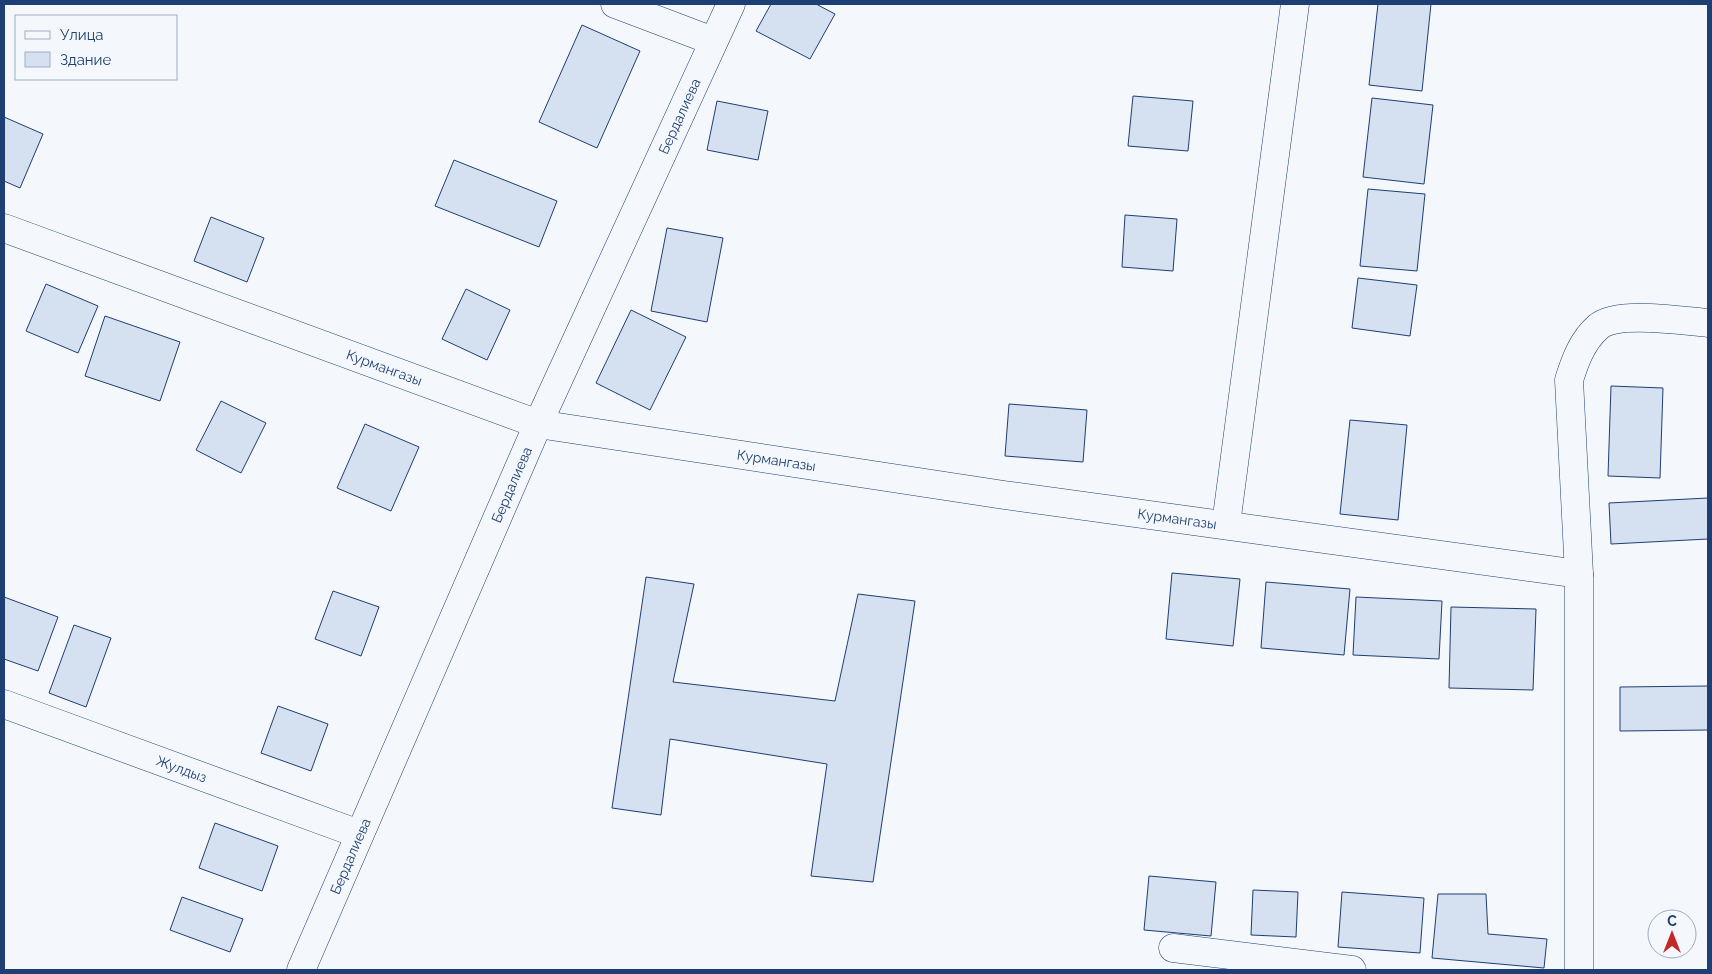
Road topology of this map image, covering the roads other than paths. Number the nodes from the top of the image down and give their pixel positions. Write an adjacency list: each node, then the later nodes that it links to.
1 (615, 4): 4 (street)
2 (731, 4): 4 (street, Бердалиева)
3 (1295, 4): 8 (street)
4 (713, 41): 7 (street, Бердалиева)
5 (4, 228): 7 (street, Курмангазы)
6 (1708, 323): 9 (street)
7 (538, 424): 8 (street, Курмангазы); 11 (street, Бердалиева)
8 (1226, 524): 9 (street, Курмангазы)
9 (1579, 574): 15 (street)
10 (4, 704): 11 (street, Жулдыз)
11 (359, 834): 13 (street, Бердалиева)
12 (1173, 948): 14 (street)
13 (301, 970)
14 (1352, 970)
15 (1579, 970)

